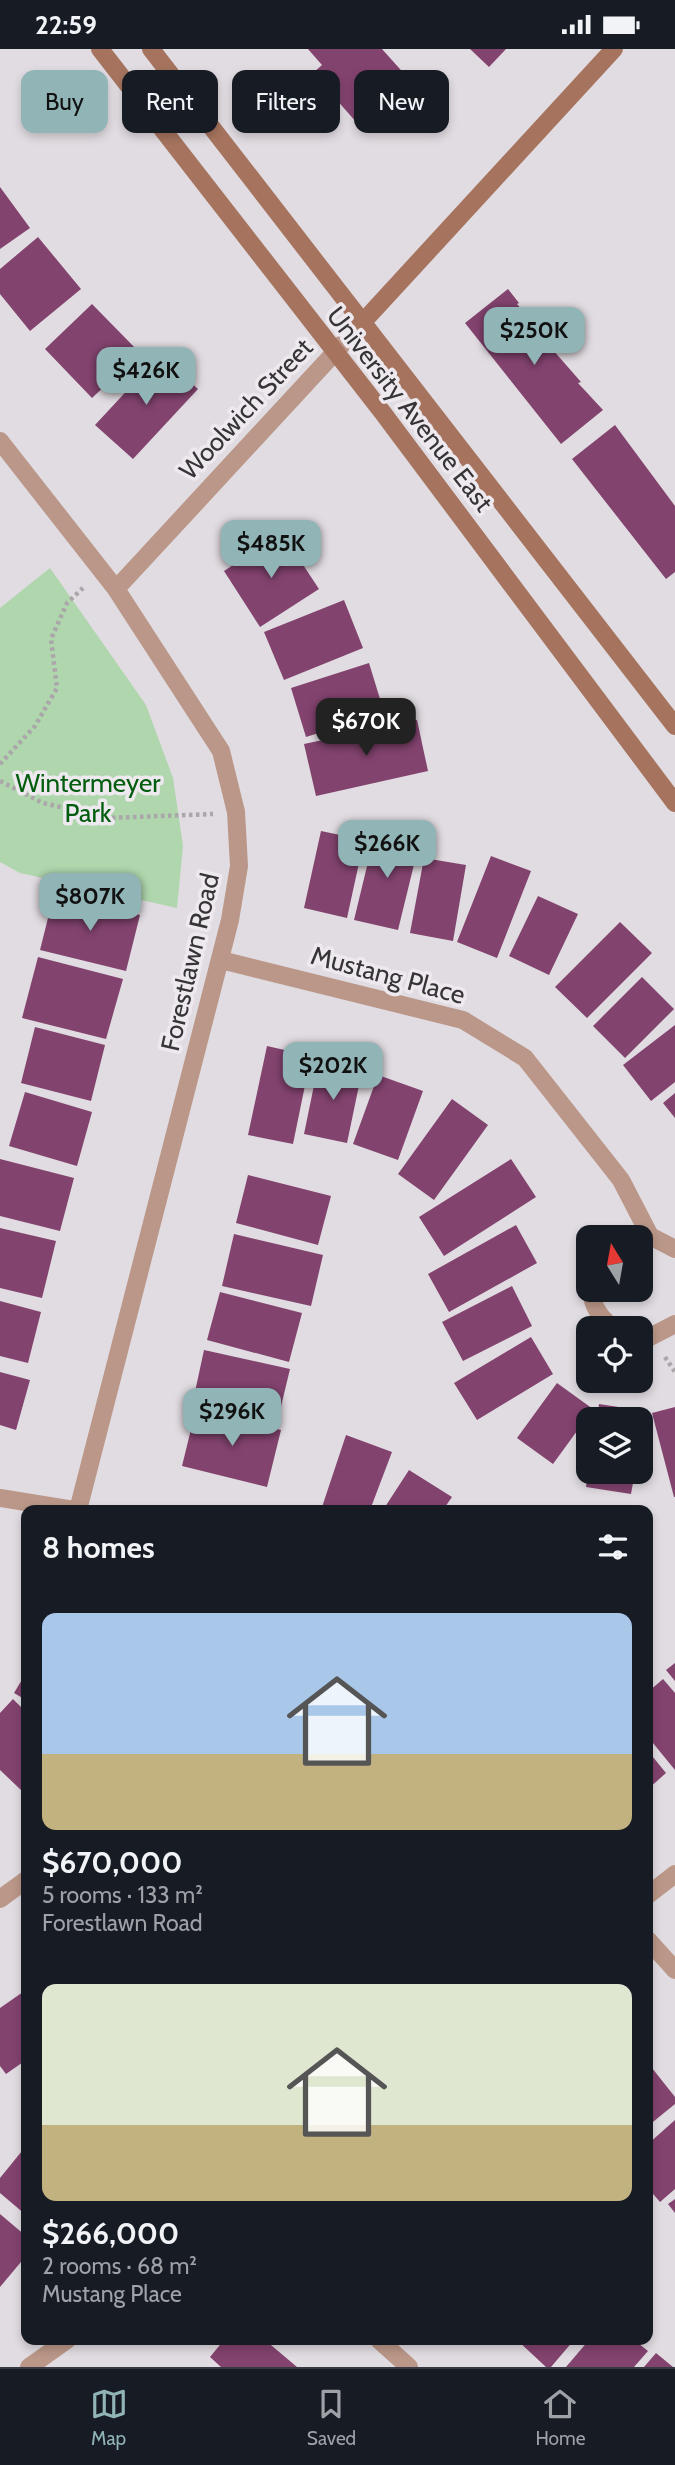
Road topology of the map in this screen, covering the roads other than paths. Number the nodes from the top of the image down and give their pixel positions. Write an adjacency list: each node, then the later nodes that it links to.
1 (100, 49): 5 (main road, University Avenue East)
2 (151, 49): 4 (main road, University Avenue East)
3 (614, 49): 4 (main road, Woolwich Street)
4 (362, 323): 5 (street, Woolwich Street); 8 (main road, University Avenue East)
5 (335, 353): 7 (street, Woolwich Street); 9 (main road, University Avenue East)
6 (0, 441): 7 (street, Forestlawn Road)
7 (116, 589): 10 (street, Forestlawn Road)
8 (675, 726)
9 (675, 803)
10 (221, 960): 11 (street, Mustang Place); 18 (street, Forestlawn Road)
11 (644, 1225)
12 (653, 1237): 13 (street)
13 (675, 1248)
14 (675, 1324): 15 (street)
15 (653, 1335)
16 (0, 1498): 17 (street)
17 (44, 1505)
18 (77, 1505)
19 (675, 1874): 21 (street)
20 (21, 1884): 22 (street)
21 (653, 1891)
22 (0, 1899)
23 (653, 1946): 24 (street)
24 (675, 1970)
25 (59, 2345): 27 (street)
26 (385, 2345): 28 (street)
27 (29, 2367)
28 (409, 2367)

